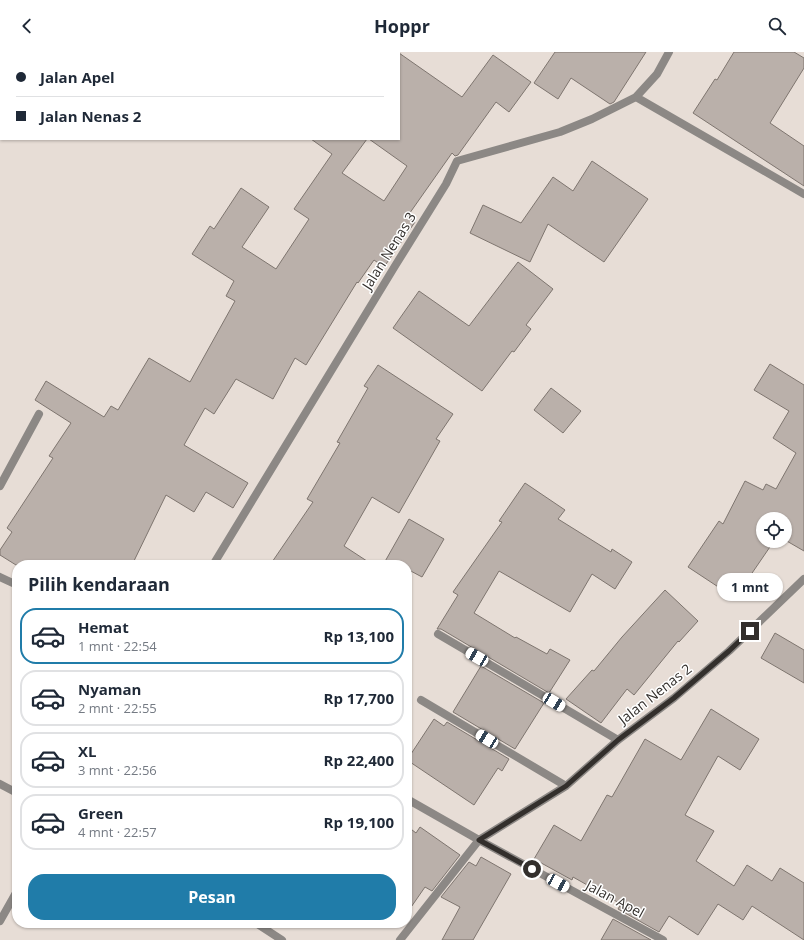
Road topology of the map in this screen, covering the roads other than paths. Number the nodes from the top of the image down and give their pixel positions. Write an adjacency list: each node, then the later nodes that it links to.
1 (669, 52): 2 (street, Jalan Nenas 3)
2 (636, 97): 3 (street); 6 (street, Jalan Nenas 3)
3 (804, 194)
4 (39, 414): 5 (street)
5 (0, 486)
6 (217, 560)
7 (0, 576): 9 (street)
8 (804, 579): 12 (street, Jalan Nenas 2)
9 (12, 582)
10 (438, 634): 12 (street)
11 (421, 700): 14 (street)
12 (618, 740): 14 (street, Jalan Nenas 2)
13 (0, 784): 15 (street)
14 (566, 786): 17 (street, Jalan Nenas 2)
15 (12, 790)
16 (412, 801): 17 (street, Jalan Apel)
17 (479, 840): 20 (street, Jalan Nenas 2); 25 (street, Jalan Apel)
18 (12, 900): 19 (street)
19 (0, 921)
20 (412, 925)
21 (264, 928): 23 (street)
22 (409, 928): 24 (street, Jalan Nenas 2)
23 (282, 940)
24 (400, 940)
25 (663, 940)

